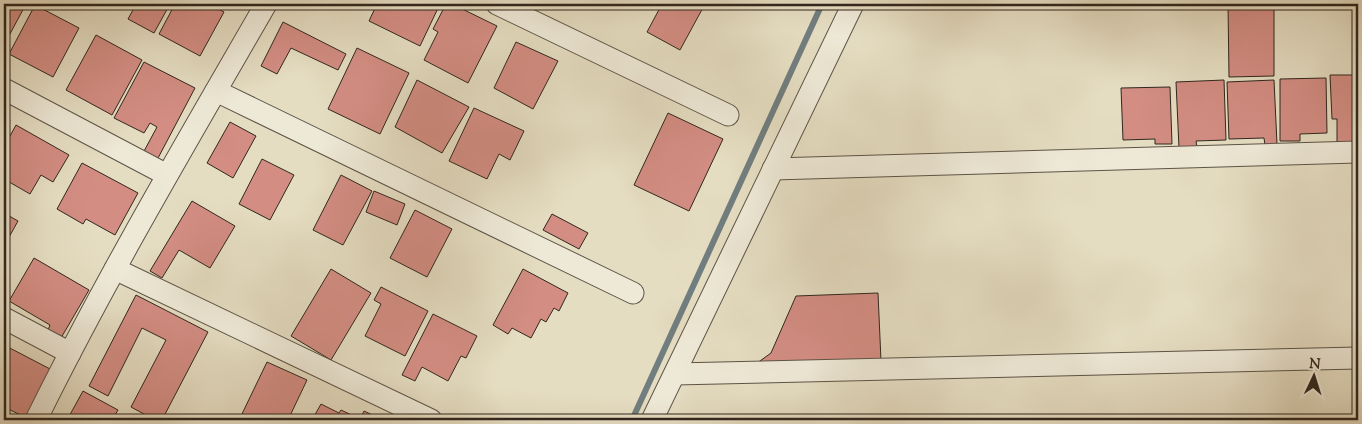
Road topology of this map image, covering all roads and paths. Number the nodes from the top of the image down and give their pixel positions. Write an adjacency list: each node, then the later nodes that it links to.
1 (266, 4): 5 (street)
2 (497, 4): 6 (street)
3 (853, 4): 8 (street)
4 (4, 88): 9 (street)
5 (216, 91): 9 (street); 11 (street)
6 (728, 115)
7 (1358, 152): 8 (street)
8 (774, 169): 15 (street)
9 (167, 176): 10 (street)
10 (115, 269): 13 (street); 17 (street)
11 (633, 293)
12 (4, 318): 13 (street)
13 (70, 353): 16 (street)
14 (1358, 358): 15 (street)
15 (675, 374): 18 (street)
16 (36, 420)
17 (430, 420)
18 (652, 420)

